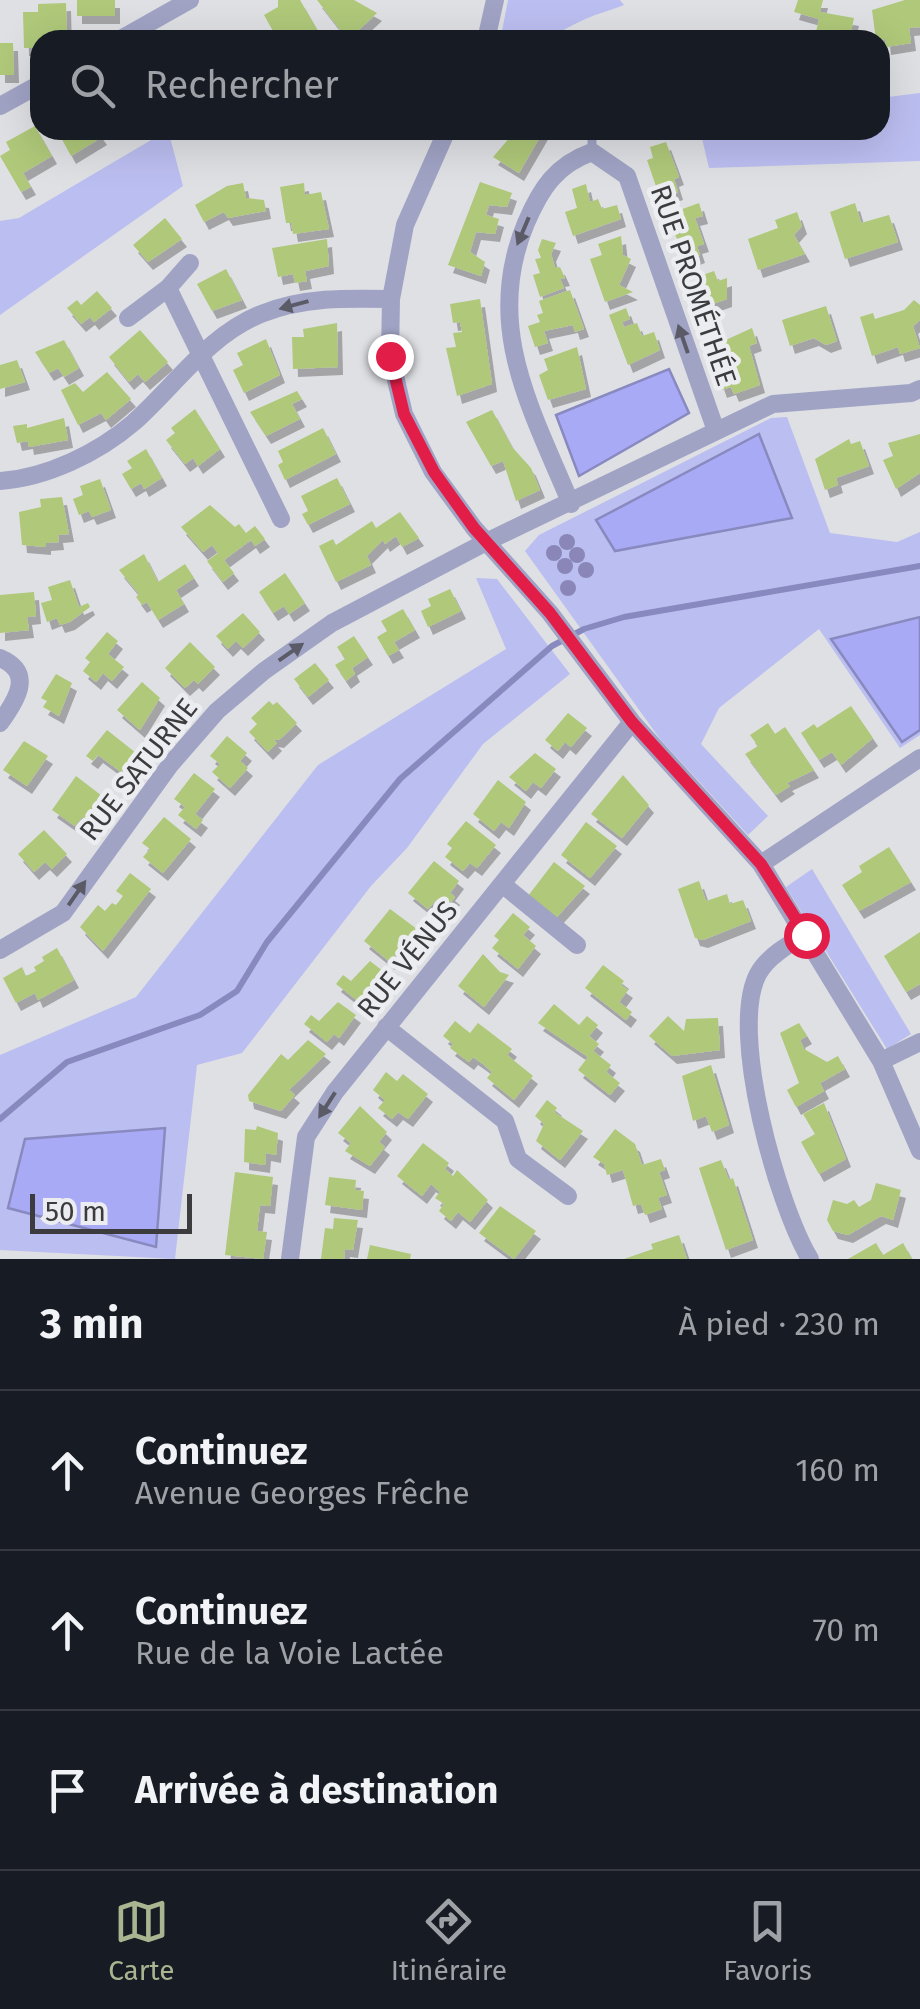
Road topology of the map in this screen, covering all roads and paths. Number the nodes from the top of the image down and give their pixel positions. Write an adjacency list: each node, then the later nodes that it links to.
1 (190, 0): 3 (street)
2 (496, 0): 4 (street)
3 (137, 30)
4 (488, 30)
5 (30, 90): 6 (street)
6 (0, 106)
7 (443, 140): 12 (street)
8 (592, 140): 9 (lane)
9 (592, 152): 16 (street, RUE PROMÉTHÉE, one-way to 9); 18 (street, one-way to 18)
10 (190, 263): 11 (street)
11 (168, 288): 13 (street); 14 (street)
12 (391, 299): 14 (street, one-way to 14); 20 (street)
13 (128, 318)
14 (200, 355): 17 (street); 19 (street)
15 (920, 388): 16 (street, RUE SATURNE)
16 (716, 431): 18 (street, RUE SATURNE)
17 (0, 481)
18 (571, 504): 20 (street, RUE SATURNE)
19 (281, 519)
20 (486, 542): 23 (street); 29 (street, RUE SATURNE, one-way to 20)
21 (0, 658): 22 (street)
22 (0, 722)
23 (632, 722): 25 (street); 26 (street, RUE VÉNUS)
24 (920, 758): 25 (street)
25 (761, 864): 27 (street)
26 (502, 884): 28 (street); 30 (street, RUE VÉNUS)
27 (806, 935): 32 (street); 36 (street)
28 (577, 945)
29 (0, 950)
30 (386, 1028): 34 (street); 35 (street, RUE VÉNUS, one-way to 35)
31 (920, 1042): 32 (street)
32 (881, 1061): 33 (street)
33 (920, 1151)
34 (568, 1196)
35 (290, 1259)
36 (810, 1259)

